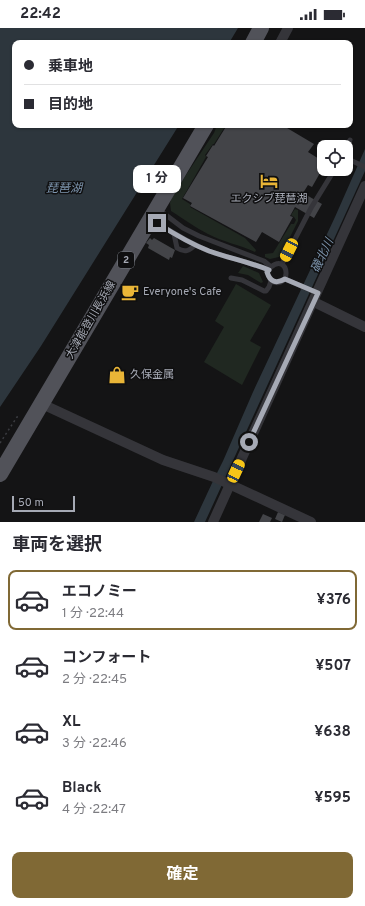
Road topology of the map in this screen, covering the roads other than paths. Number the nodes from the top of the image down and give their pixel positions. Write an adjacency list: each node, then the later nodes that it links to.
1 (261, 28): 3 (main road)
2 (288, 28): 4 (street)
3 (255, 40)
4 (282, 40)
5 (204, 128): 21 (main road, 大津能登川長浜線 / 2)
6 (353, 162): 7 (lane)
7 (365, 167)
8 (331, 176): 14 (lane)
9 (365, 186): 19 (street)
10 (162, 212): 15 (lane)
11 (157, 223): 12 (lane)
12 (174, 234): 13 (lane); 13 (lane)
13 (195, 245): 15 (lane)
14 (282, 264): 15 (lane); 17 (lane)
15 (270, 268): 18 (lane)
16 (231, 278): 18 (lane)
17 (285, 279): 18 (lane); 19 (lane)
18 (271, 281)
19 (315, 295): 20 (street); 23 (street)
20 (365, 327)
21 (42, 404): 22 (main road, 大津能登川長浜線 / 2); 23 (street)
22 (0, 474)
23 (227, 484): 24 (street); 25 (street)
24 (213, 522)
25 (311, 522)

